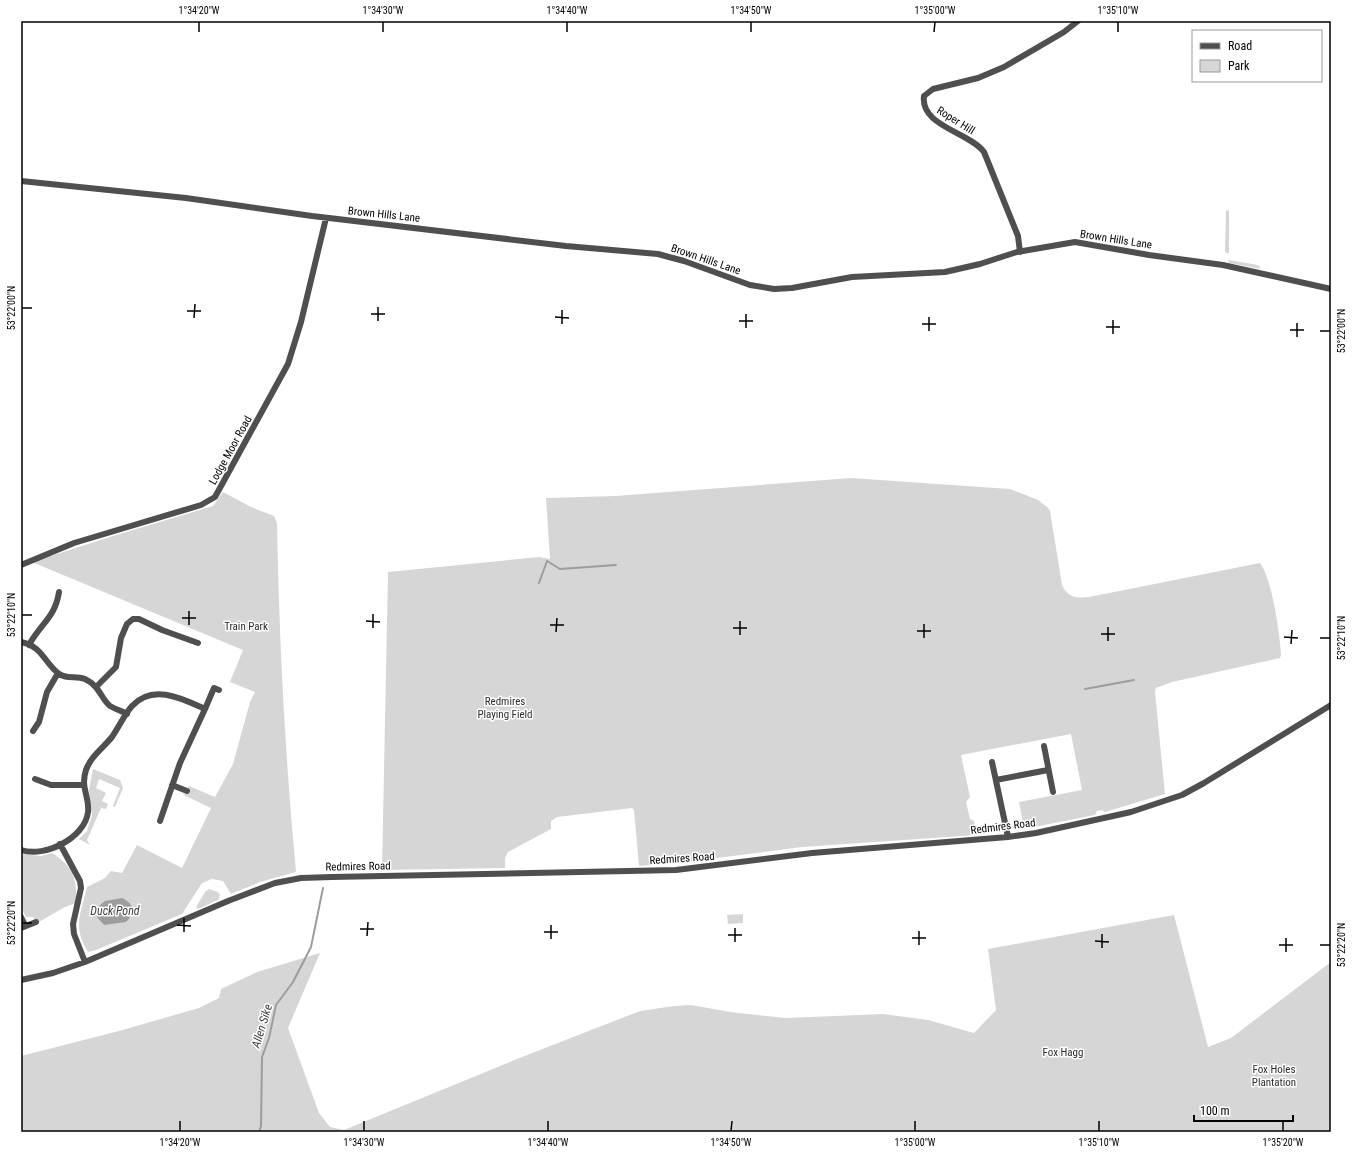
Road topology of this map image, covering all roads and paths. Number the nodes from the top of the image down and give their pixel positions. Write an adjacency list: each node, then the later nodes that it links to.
1 (1078, 21): 4 (street, Roper Hill)
2 (21, 181): 3 (street, Brown Hills Lane)
3 (326, 218): 4 (street, Brown Hills Lane); 6 (street, Lodge Moor Road)
4 (1020, 252): 5 (street, Brown Hills Lane)
5 (1331, 289)
6 (21, 565)
7 (58, 592): 10 (street)
8 (21, 642): 10 (street)
9 (198, 643): 12 (street)
10 (29, 645): 11 (street)
11 (58, 673): 12 (street); 17 (street)
12 (96, 687): 16 (street)
13 (217, 689): 15 (street)
14 (1331, 706): 28 (street, Redmires Road)
15 (205, 709): 16 (street); 24 (street)
16 (127, 714): 23 (street)
17 (33, 731)
18 (1044, 746): 20 (street)
19 (992, 762): 22 (street)
20 (1048, 770): 22 (street); 26 (street)
21 (35, 779): 23 (street)
22 (996, 780): 28 (street)
23 (84, 785): 29 (street)
24 (172, 786): 25 (street); 27 (street)
25 (187, 791)
26 (1053, 792)
27 (160, 821)
28 (1008, 837): 34 (street, Redmires Road)
29 (60, 844): 30 (street); 34 (street)
30 (21, 850)
31 (21, 917): 33 (street)
32 (36, 922): 33 (street)
33 (23, 927)
34 (85, 962): 35 (street, Redmires Road)
35 (21, 980)

